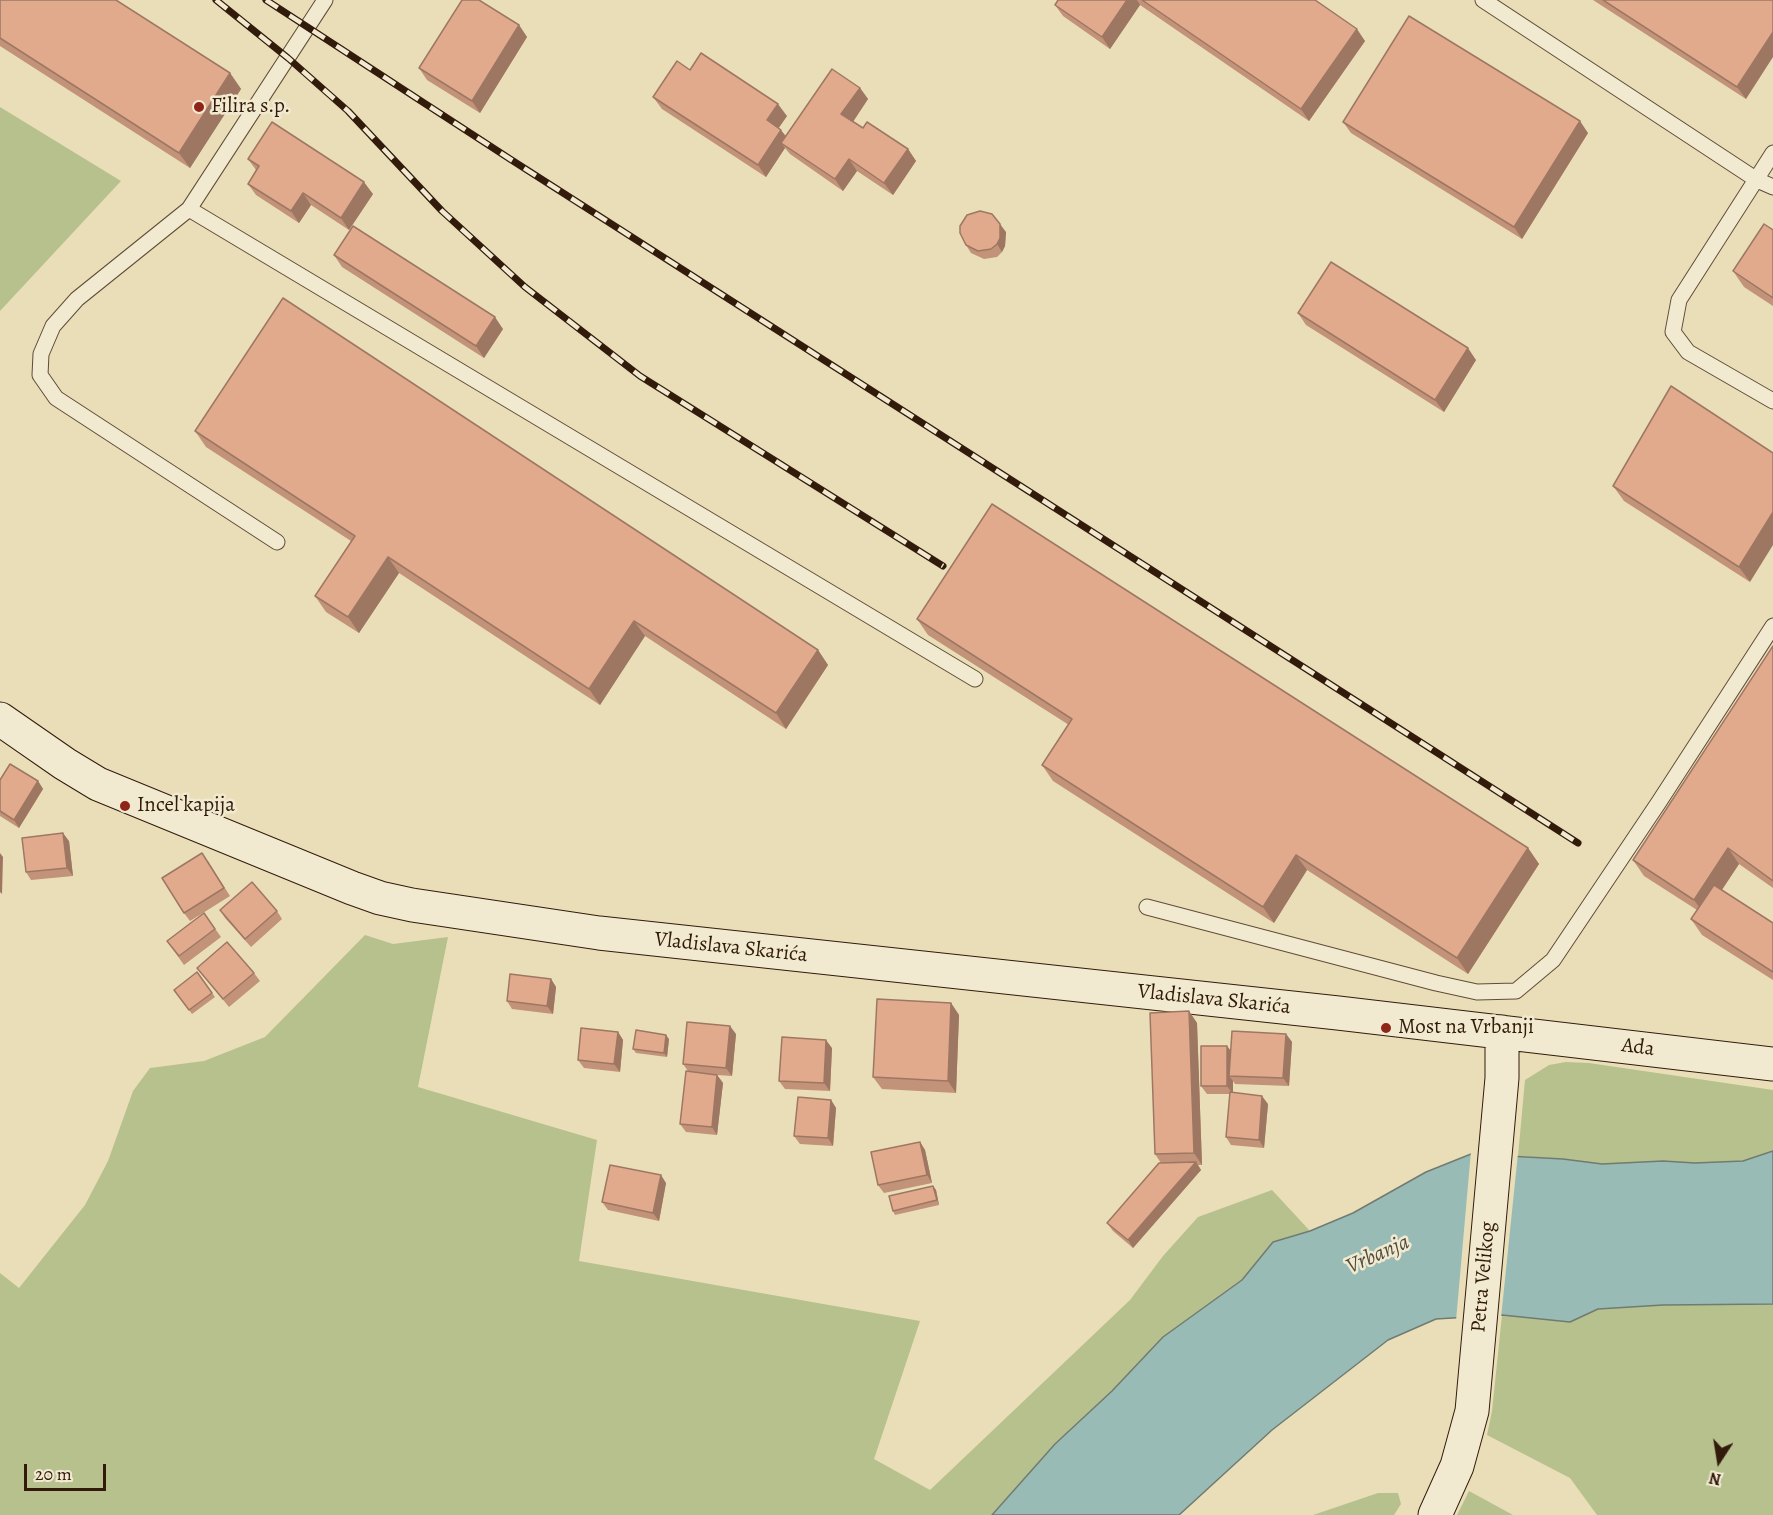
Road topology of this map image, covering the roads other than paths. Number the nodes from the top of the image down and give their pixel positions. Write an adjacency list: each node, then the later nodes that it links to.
1 (326, 0): 6 (lane)
2 (1484, 0): 4 (lane)
3 (1773, 153): 4 (lane)
4 (1757, 180): 5 (lane); 7 (lane)
5 (1773, 187)
6 (189, 208): 8 (lane); 10 (lane)
7 (1773, 401)
8 (277, 542)
9 (1773, 626): 12 (lane)
10 (975, 679)
11 (0, 719): 13 (street, Vladislava Skarića)
12 (1147, 907)
13 (1502, 1032): 14 (street, Ada); 15 (street, Petra Velikog)
14 (1773, 1064)
15 (1435, 1515)

